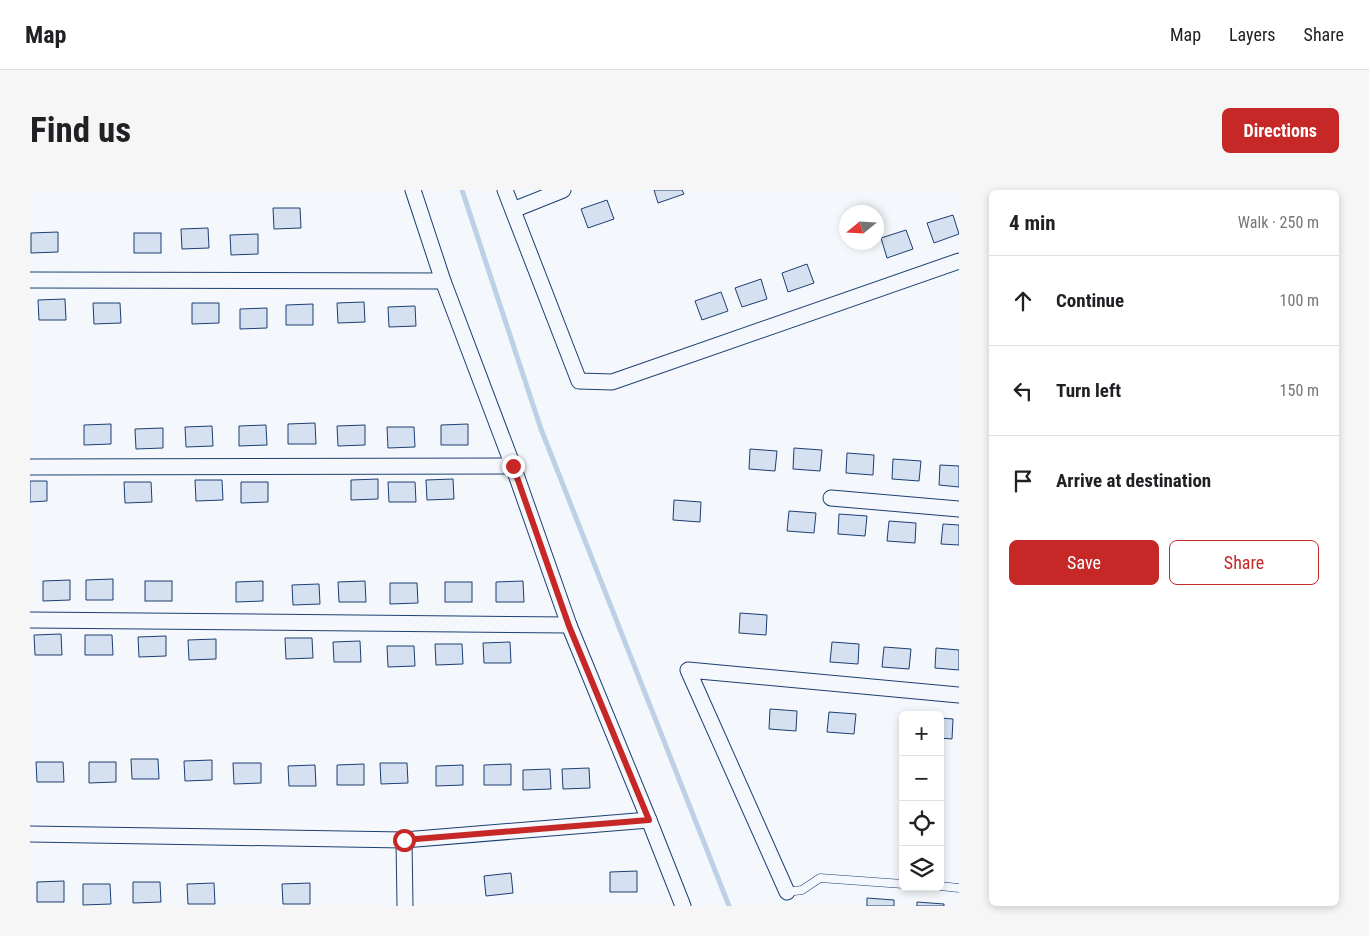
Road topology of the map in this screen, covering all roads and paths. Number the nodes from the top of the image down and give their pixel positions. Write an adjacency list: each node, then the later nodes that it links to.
1 (413, 190): 7 (street)
2 (505, 190): 4 (street)
3 (563, 190): 4 (street)
4 (513, 210): 5 (street)
5 (959, 261)
6 (30, 280): 7 (street)
7 (443, 280): 9 (street)
8 (30, 466): 9 (street)
9 (513, 466): 13 (street)
10 (831, 498): 11 (street)
11 (959, 510)
12 (30, 620): 13 (street)
13 (569, 626): 15 (street)
14 (959, 695): 21 (street)
15 (649, 820): 17 (street); 23 (street)
16 (30, 834): 17 (street)
17 (404, 840): 22 (street)
18 (899, 884): 21 (lane)
19 (944, 886): 20 (lane)
20 (959, 888)
21 (787, 892)
22 (405, 906)
23 (683, 906)

